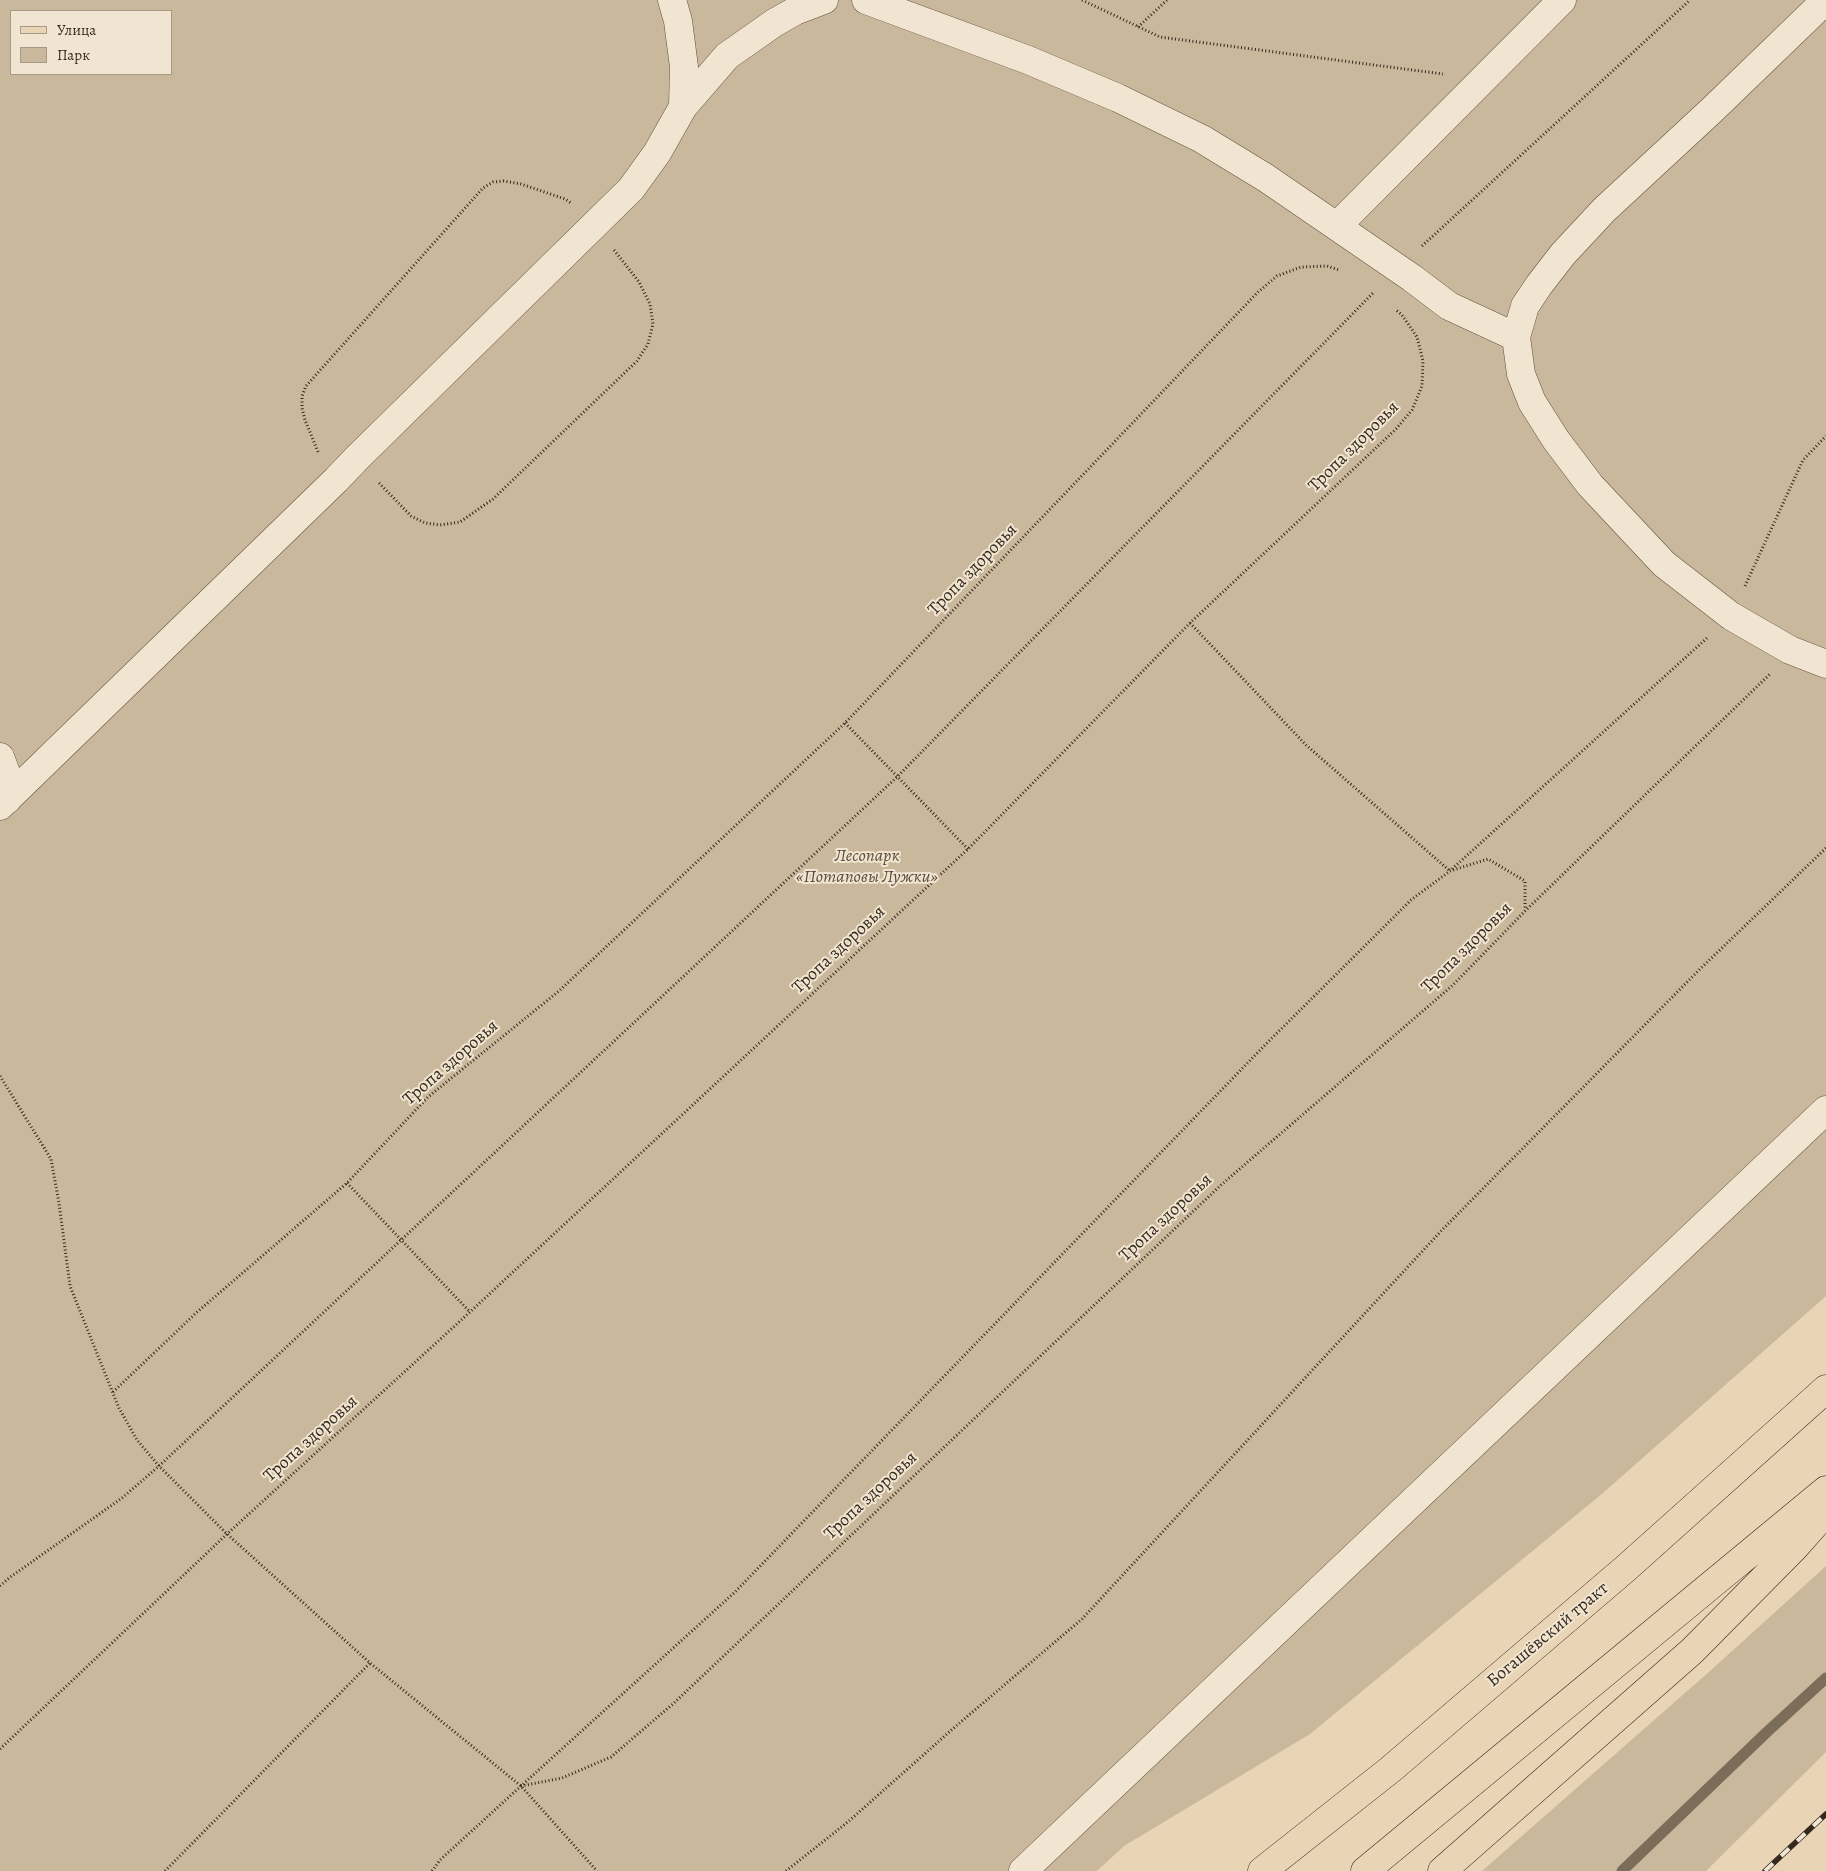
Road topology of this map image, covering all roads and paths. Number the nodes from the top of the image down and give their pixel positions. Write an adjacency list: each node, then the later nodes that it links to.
1 (672, 0): 11 (street)
2 (824, 0): 11 (street)
3 (866, 0): 13 (street)
4 (1082, 0): 9 (path)
5 (1166, 0): 9 (path)
6 (1562, 0): 10 (street)
7 (1690, 0): 14 (path)
8 (1826, 0): 18 (street)
9 (1138, 27): 10 (path)
10 (1484, 79): 13 (street)
11 (682, 107): 12 (street)
12 (594, 225): 20 (street); 20 (path); 21 (path)
13 (1337, 226): 14 (street)
14 (1398, 268): 18 (street)
15 (1343, 271): 26 (path, Тропа здоровья)
16 (1382, 297): 28 (path)
17 (1388, 303): 23 (path, Тропа здоровья)
18 (1516, 337): 22 (street)
19 (1826, 436): 22 (path)
20 (356, 458): 21 (street)
21 (336, 480): 29 (street)
22 (1732, 616): 24 (street); 32 (path)
23 (1190, 623): 31 (path, Тропа здоровья); 32 (path)
24 (1790, 650): 25 (street); 33 (path)
25 (1826, 664)
26 (845, 723): 28 (path); 36 (path, Тропа здоровья)
27 (0, 758): 29 (street)
28 (897, 777): 31 (path); 37 (path)
29 (3, 803)
30 (1826, 848): 52 (path)
31 (968, 849): 38 (path, Тропа здоровья)
32 (1450, 871): 33 (path, Тропа здоровья); 48 (path, Тропа здоровья)
33 (1525, 911): 48 (path, Тропа здоровья)
34 (0, 1076): 40 (path)
35 (1826, 1110): 53 (street)
36 (347, 1184): 37 (path); 40 (path, Тропа здоровья)
37 (400, 1240): 38 (path); 41 (path)
38 (470, 1312): 44 (path, Тропа здоровья)
39 (1826, 1389): 54 (main road, Богашёвский тракт)
40 (113, 1392): 41 (path)
41 (159, 1466): 44 (path); 45 (path)
42 (1826, 1490): 55 (main road)
43 (1826, 1512): 56 (main road)
44 (227, 1534): 46 (path); 47 (path, Тропа здоровья)
45 (0, 1586)
46 (370, 1663): 48 (path); 49 (path)
47 (0, 1749)
48 (521, 1786): 50 (path, Тропа здоровья); 51 (path)
49 (165, 1871)
50 (432, 1871)
51 (597, 1871)
52 (786, 1871)
53 (1023, 1871)
54 (1262, 1871)
55 (1365, 1871)
56 (1442, 1871)

